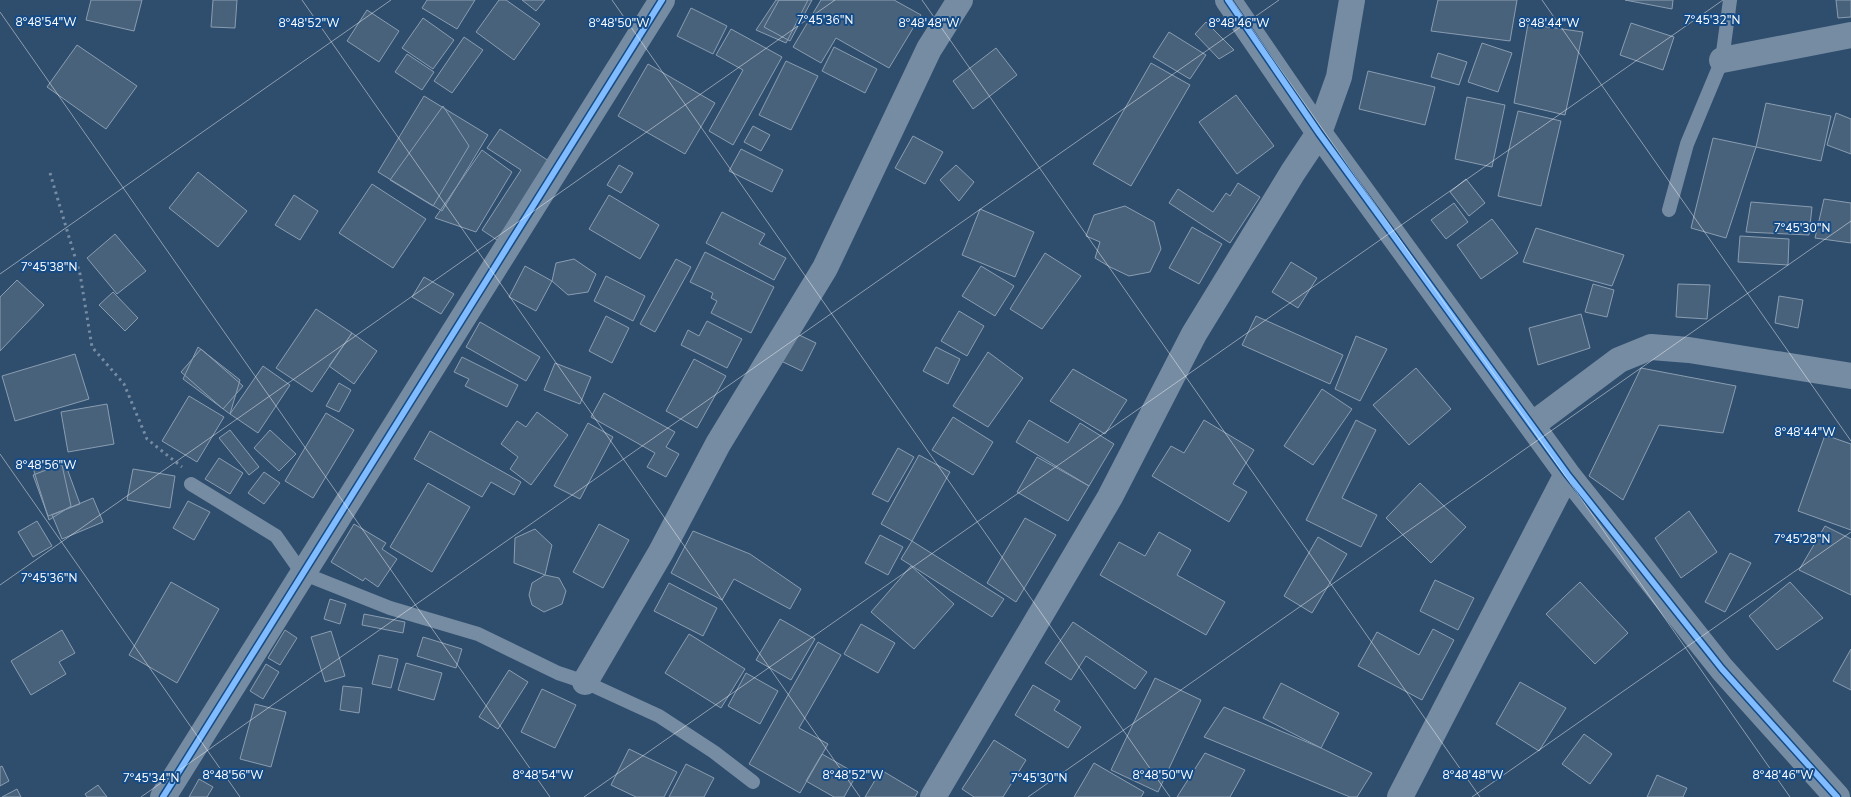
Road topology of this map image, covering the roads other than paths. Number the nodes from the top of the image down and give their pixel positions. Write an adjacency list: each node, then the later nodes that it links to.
1 (662, 0): 14 (street)
2 (960, 0): 15 (street)
3 (1228, 0): 8 (street)
4 (1352, 0): 8 (street)
5 (1730, 0): 7 (lane)
6 (1851, 35): 7 (street)
7 (1722, 60): 9 (lane)
8 (1319, 133): 11 (street); 18 (street)
9 (1669, 210)
10 (1851, 376): 11 (street)
11 (1532, 425): 12 (street)
12 (1567, 474): 19 (street); 20 (street)
13 (191, 484): 14 (lane)
14 (302, 573): 15 (lane); 17 (street)
15 (585, 682): 16 (lane)
16 (753, 782)
17 (163, 797)
18 (933, 797)
19 (1400, 797)
20 (1837, 797)

